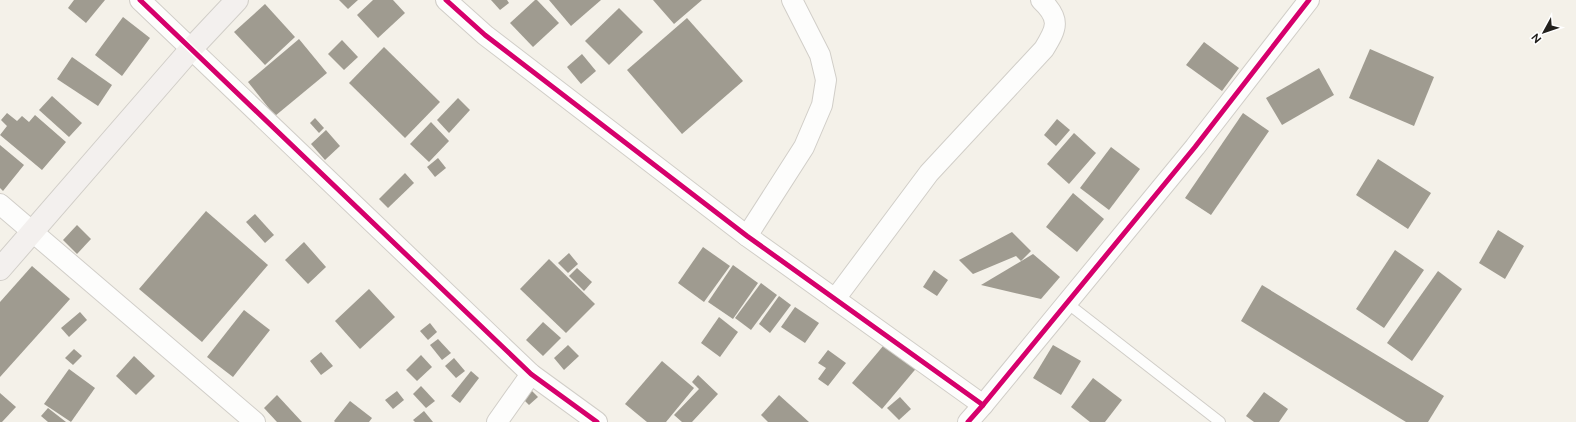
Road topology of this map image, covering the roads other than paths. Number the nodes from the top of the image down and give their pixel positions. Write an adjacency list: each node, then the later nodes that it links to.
1 (140, 0): 7 (street)
2 (237, 0): 7 (street)
3 (446, 0): 10 (street)
4 (792, 0): 10 (street)
5 (1041, 0): 12 (street)
6 (1309, 0): 13 (street)
7 (191, 49): 9 (street); 14 (street)
8 (0, 204): 9 (street)
9 (33, 232): 11 (street); 16 (street)
10 (747, 236): 12 (street)
11 (0, 269)
12 (835, 299): 15 (street)
13 (1067, 303): 15 (street); 20 (lane)
14 (531, 374): 17 (street); 18 (street)
15 (983, 405): 19 (street)
16 (254, 422)
17 (497, 422)
18 (597, 422)
19 (968, 422)
20 (1220, 422)

